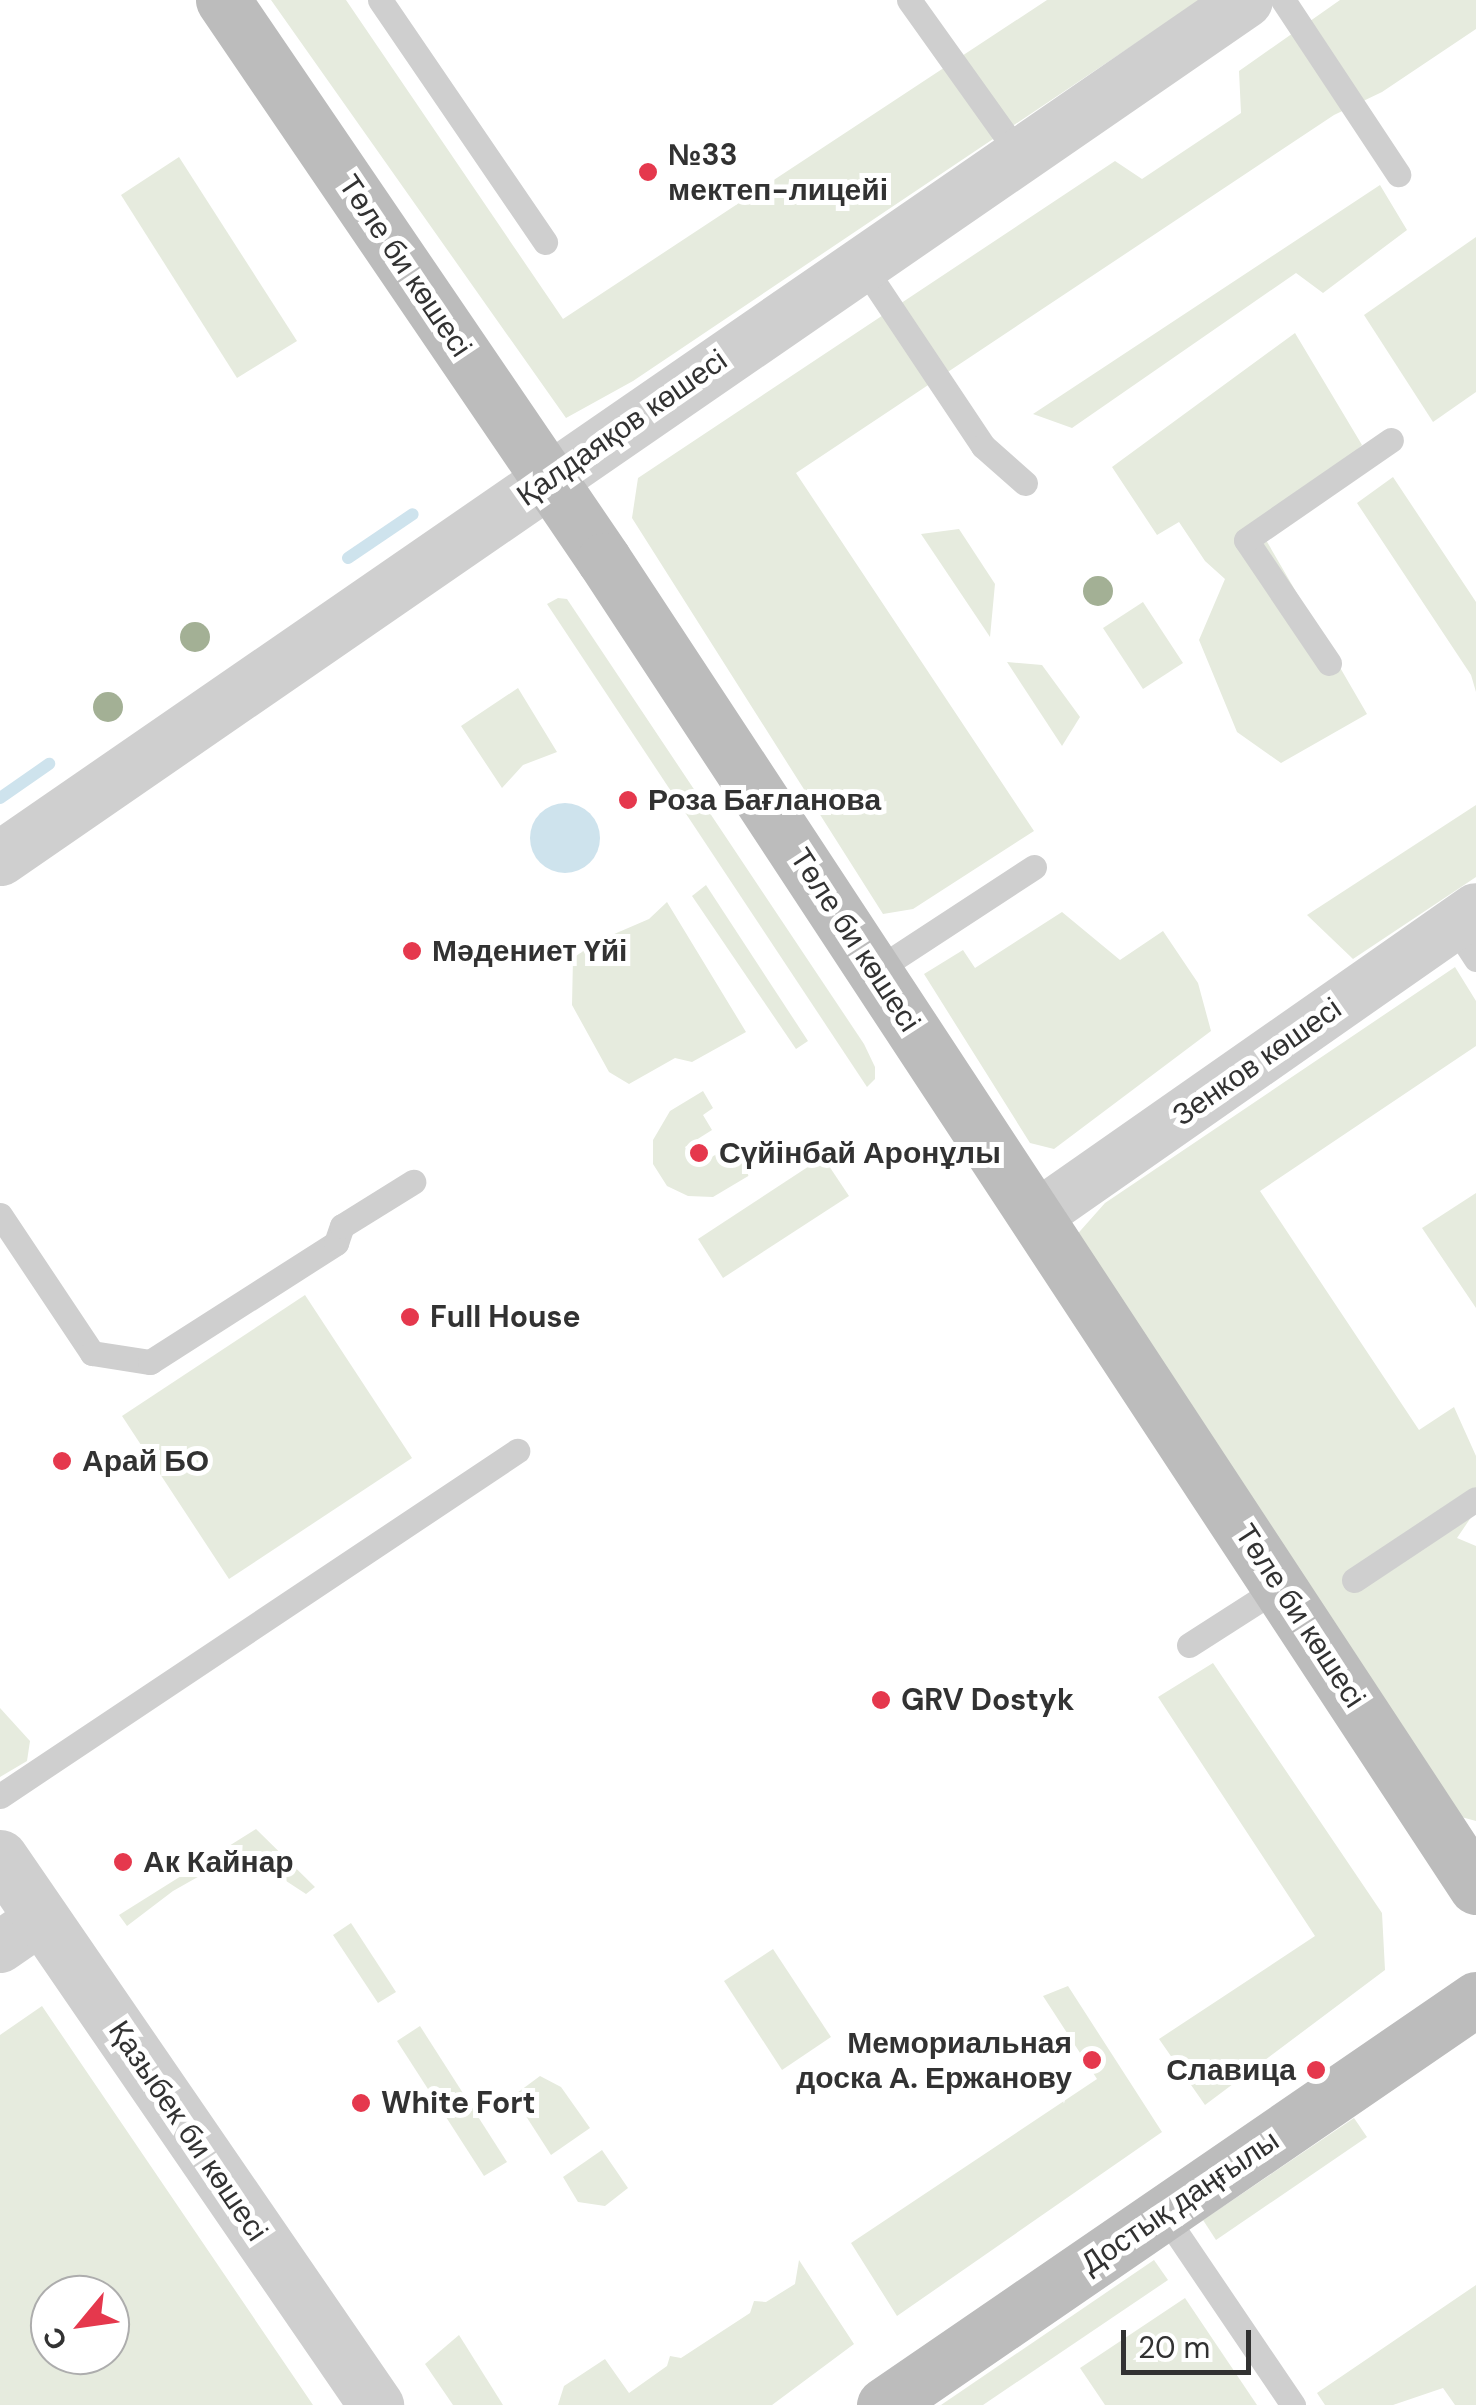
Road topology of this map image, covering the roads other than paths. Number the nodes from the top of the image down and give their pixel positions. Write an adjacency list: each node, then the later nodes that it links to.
1 (223, 0): 11 (main road, Төле би көшесі)
2 (380, 0): 8 (lane)
3 (909, 0): 6 (lane)
4 (1283, 0): 7 (lane)
5 (1218, 8): 6 (street, Қалдаяқов көшесі)
6 (1019, 154): 9 (street, Қалдаяқов көшесі)
7 (1398, 174)
8 (545, 242)
9 (861, 264): 11 (street, Қалдаяқов көшесі); 12 (lane)
10 (1391, 440): 13 (lane)
11 (550, 478): 14 (street, Қалдаяқов көшесі); 17 (main road, Төле би көшесі)
12 (1026, 483)
13 (1329, 663)
14 (0, 858)
15 (1034, 867): 17 (lane)
16 (1468, 930): 20 (street, Зенков көшесі)
17 (875, 970): 20 (main road, Төле би көшесі)
18 (413, 1182): 19 (lane)
19 (0, 1214)
20 (1038, 1215): 24 (main road, Төле би көшесі)
21 (516, 1451): 26 (lane)
22 (1476, 1499): 23 (lane)
23 (1354, 1580)
24 (1281, 1586): 25 (lane); 28 (main road, Төле би көшесі)
25 (1190, 1645)
26 (0, 1796)
27 (0, 1857): 29 (street, Қазыбек би көшесі)
28 (1476, 1887)
29 (21, 1932): 32 (street, Қазыбек би көшесі)
30 (1476, 1999): 31 (main road, Достық даңғылы)
31 (1164, 2213): 33 (main road, Достық даңғылы); 34 (lane)
32 (376, 2405)
33 (884, 2405)
34 (1293, 2405)

